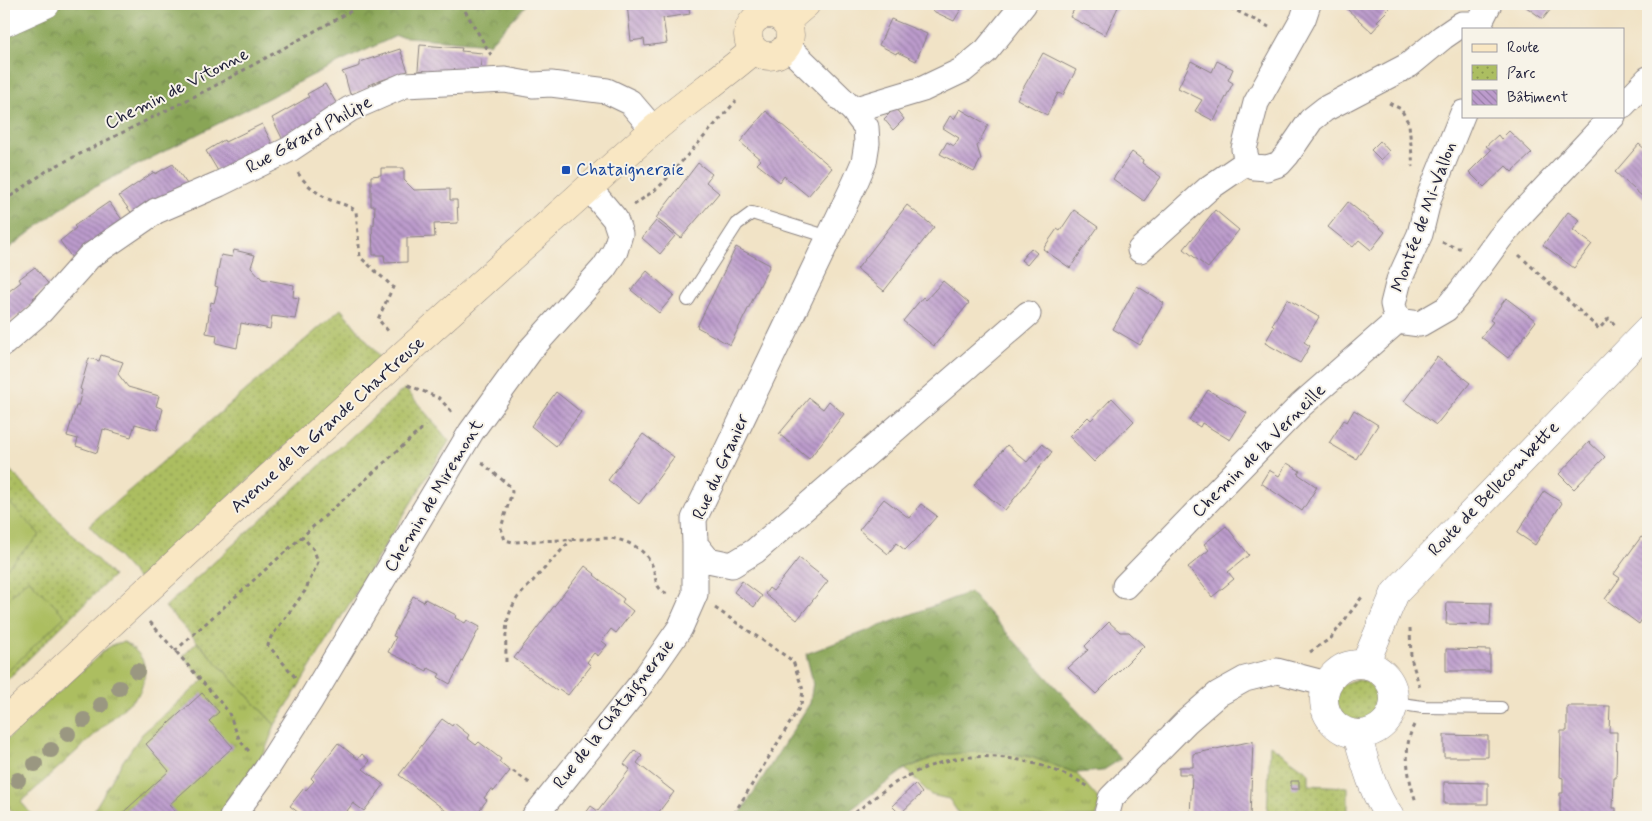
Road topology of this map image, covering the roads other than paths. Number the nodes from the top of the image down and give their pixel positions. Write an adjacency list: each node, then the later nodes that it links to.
1 (46, 4): 6 (street)
2 (806, 4): 7 (main road)
3 (1024, 4): 11 (street)
4 (1308, 4): 15 (street)
5 (1483, 19): 15 (street)
6 (4, 23)
7 (786, 34): 8 (main road); 8 (main road); 11 (street, Rue du Granier)
8 (754, 50): 14 (main road, Avenue de la Grande Chartreuse)
9 (1648, 79): 10 (street)
10 (1624, 105)
11 (853, 110): 17 (street, Rue du Granier)
12 (1462, 115): 21 (street, Montée de Mi-Vallon)
13 (1611, 118): 21 (street)
14 (654, 130): 16 (main road, Avenue de la Grande Chartreuse); 23 (street, Rue Gérard Philipe)
15 (1247, 162): 18 (street)
16 (589, 188): 30 (main road, Avenue de la Grande Chartreuse); 32 (street, Chemin de Miremont)
17 (829, 237): 19 (lane); 24 (street, Rue du Granier)
18 (1140, 250)
19 (688, 300)
20 (1028, 314): 24 (street, Rue du Granier)
21 (1397, 321): 25 (street, Chemin de la Verneille)
22 (1641, 337): 26 (street, Route de Bellecombette)
23 (4, 343)
24 (694, 519): 33 (street, Rue de la Châtaigneraie)
25 (1126, 586)
26 (1365, 664): 27 (street); 28 (street)
27 (1327, 684): 31 (street); 34 (street)
28 (1395, 703): 29 (lane); 31 (street)
29 (1501, 708)
30 (4, 723)
31 (1357, 735): 35 (street)
32 (232, 817)
33 (534, 817)
34 (1106, 817)
35 (1390, 817)

